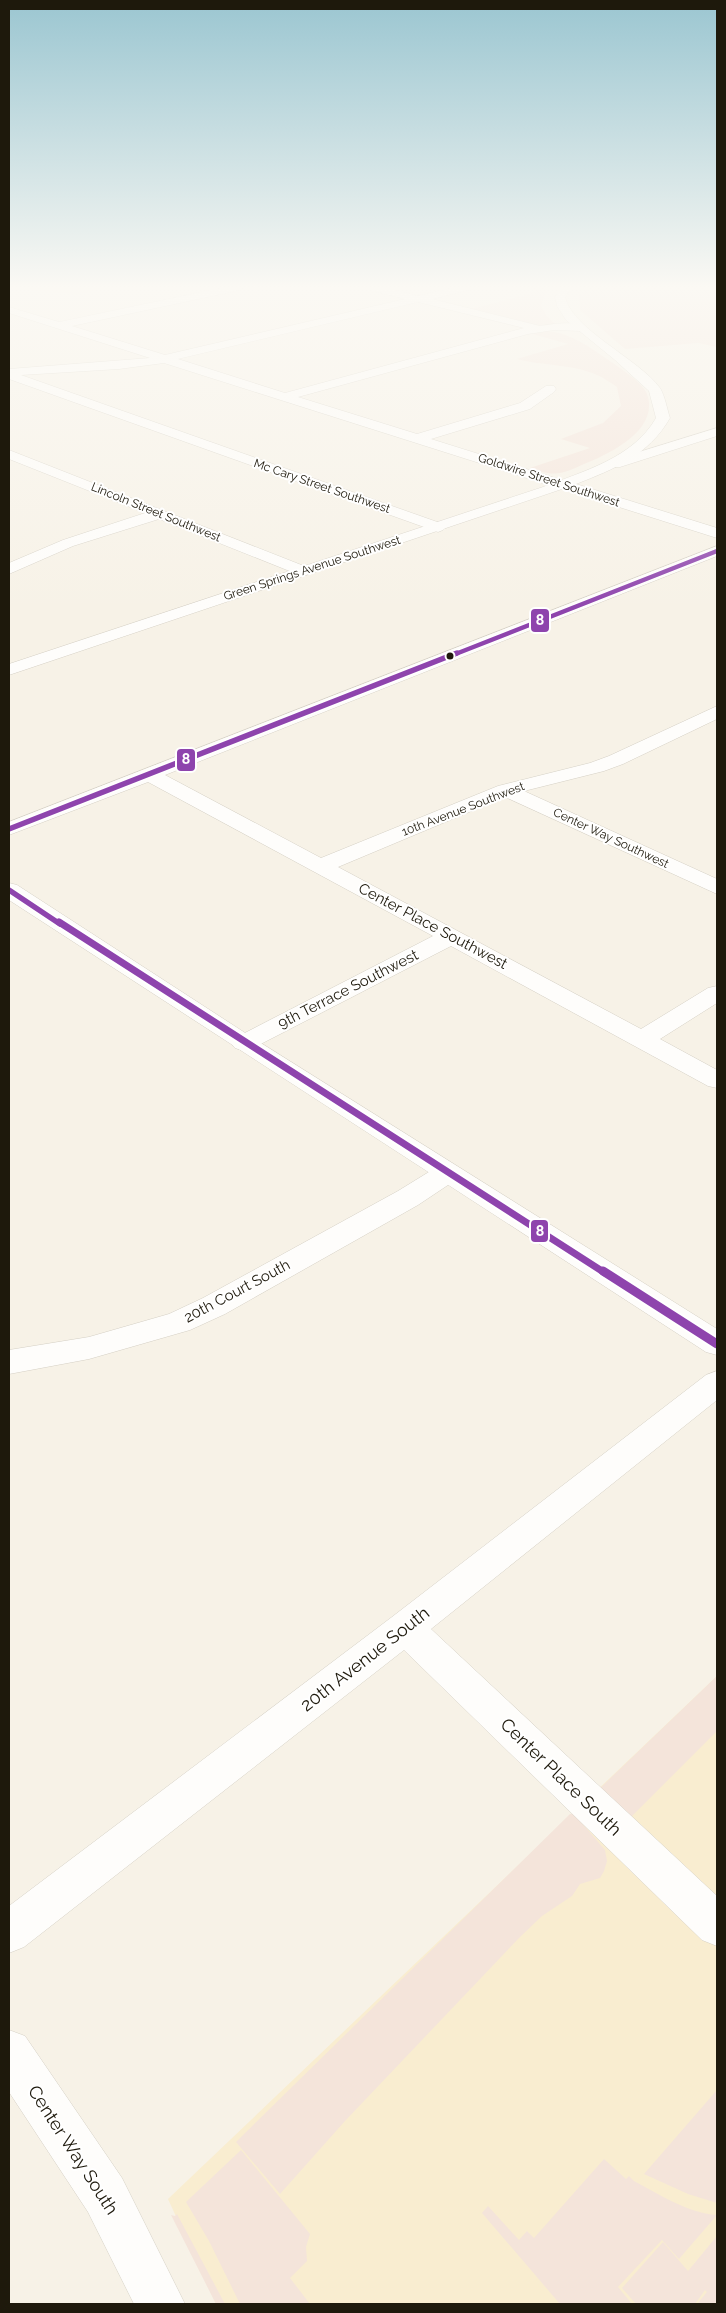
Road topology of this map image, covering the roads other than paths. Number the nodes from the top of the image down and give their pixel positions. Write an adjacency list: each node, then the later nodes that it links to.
1 (68, 395): 15 (street, Mc Cary Street Southwest)
2 (277, 395): 6 (street, Goldwire Street Southwest)
3 (292, 395): 6 (street)
4 (543, 395): 10 (street)
5 (656, 395): 8 (street)
6 (284, 397): 10 (street, Goldwire Street Southwest)
7 (717, 432): 9 (street, Green Springs Avenue Southwest)
8 (654, 434): 9 (street, Green Springs Avenue Southwest); 12 (street, Green Springs Avenue Southwest)
9 (700, 438): 12 (street, Green Springs Avenue Southwest)
10 (416, 439): 13 (street, Goldwire Street Southwest)
11 (9, 454): 14 (street, Lincoln Street Southwest)
12 (615, 464): 13 (street, Green Springs Avenue Southwest)
13 (563, 485): 15 (street, Green Springs Avenue Southwest); 16 (street, Goldwire Street Southwest)
14 (159, 514): 19 (street); 21 (street, Lincoln Street Southwest)
15 (438, 527): 21 (street, Green Springs Avenue Southwest)
16 (717, 534)
17 (717, 552): 24 (street)
18 (9, 553): 19 (street)
19 (29, 562): 20 (street)
20 (9, 569)
21 (303, 571): 22 (street, Green Springs Avenue Southwest)
22 (9, 670)
23 (717, 712): 25 (street, 10th Avenue Southwest)
24 (149, 774): 26 (street); 27 (street, Center Place Southwest)
25 (506, 790): 27 (street, 10th Avenue Southwest); 28 (street, Center Way Southwest)
26 (9, 829)
27 (321, 866): 30 (street, Center Place Southwest)
28 (717, 887)
29 (9, 890): 33 (street)
30 (452, 936): 32 (street, Center Place Southwest); 33 (street, 9th Terrace Southwest)
31 (717, 993): 32 (street)
32 (642, 1039): 34 (street, Center Place Southwest)
33 (244, 1043): 35 (street)
34 (717, 1080)
35 (447, 1173): 36 (street); 37 (street, 20th Court South)
36 (717, 1344)
37 (9, 1362)
38 (717, 1383): 39 (street, 20th Avenue South)
39 (405, 1628): 40 (street, Center Place South); 41 (street, 20th Avenue South)
40 (717, 1925)
41 (9, 1932)
42 (9, 2052): 43 (street, Center Way South)
43 (160, 2304)

